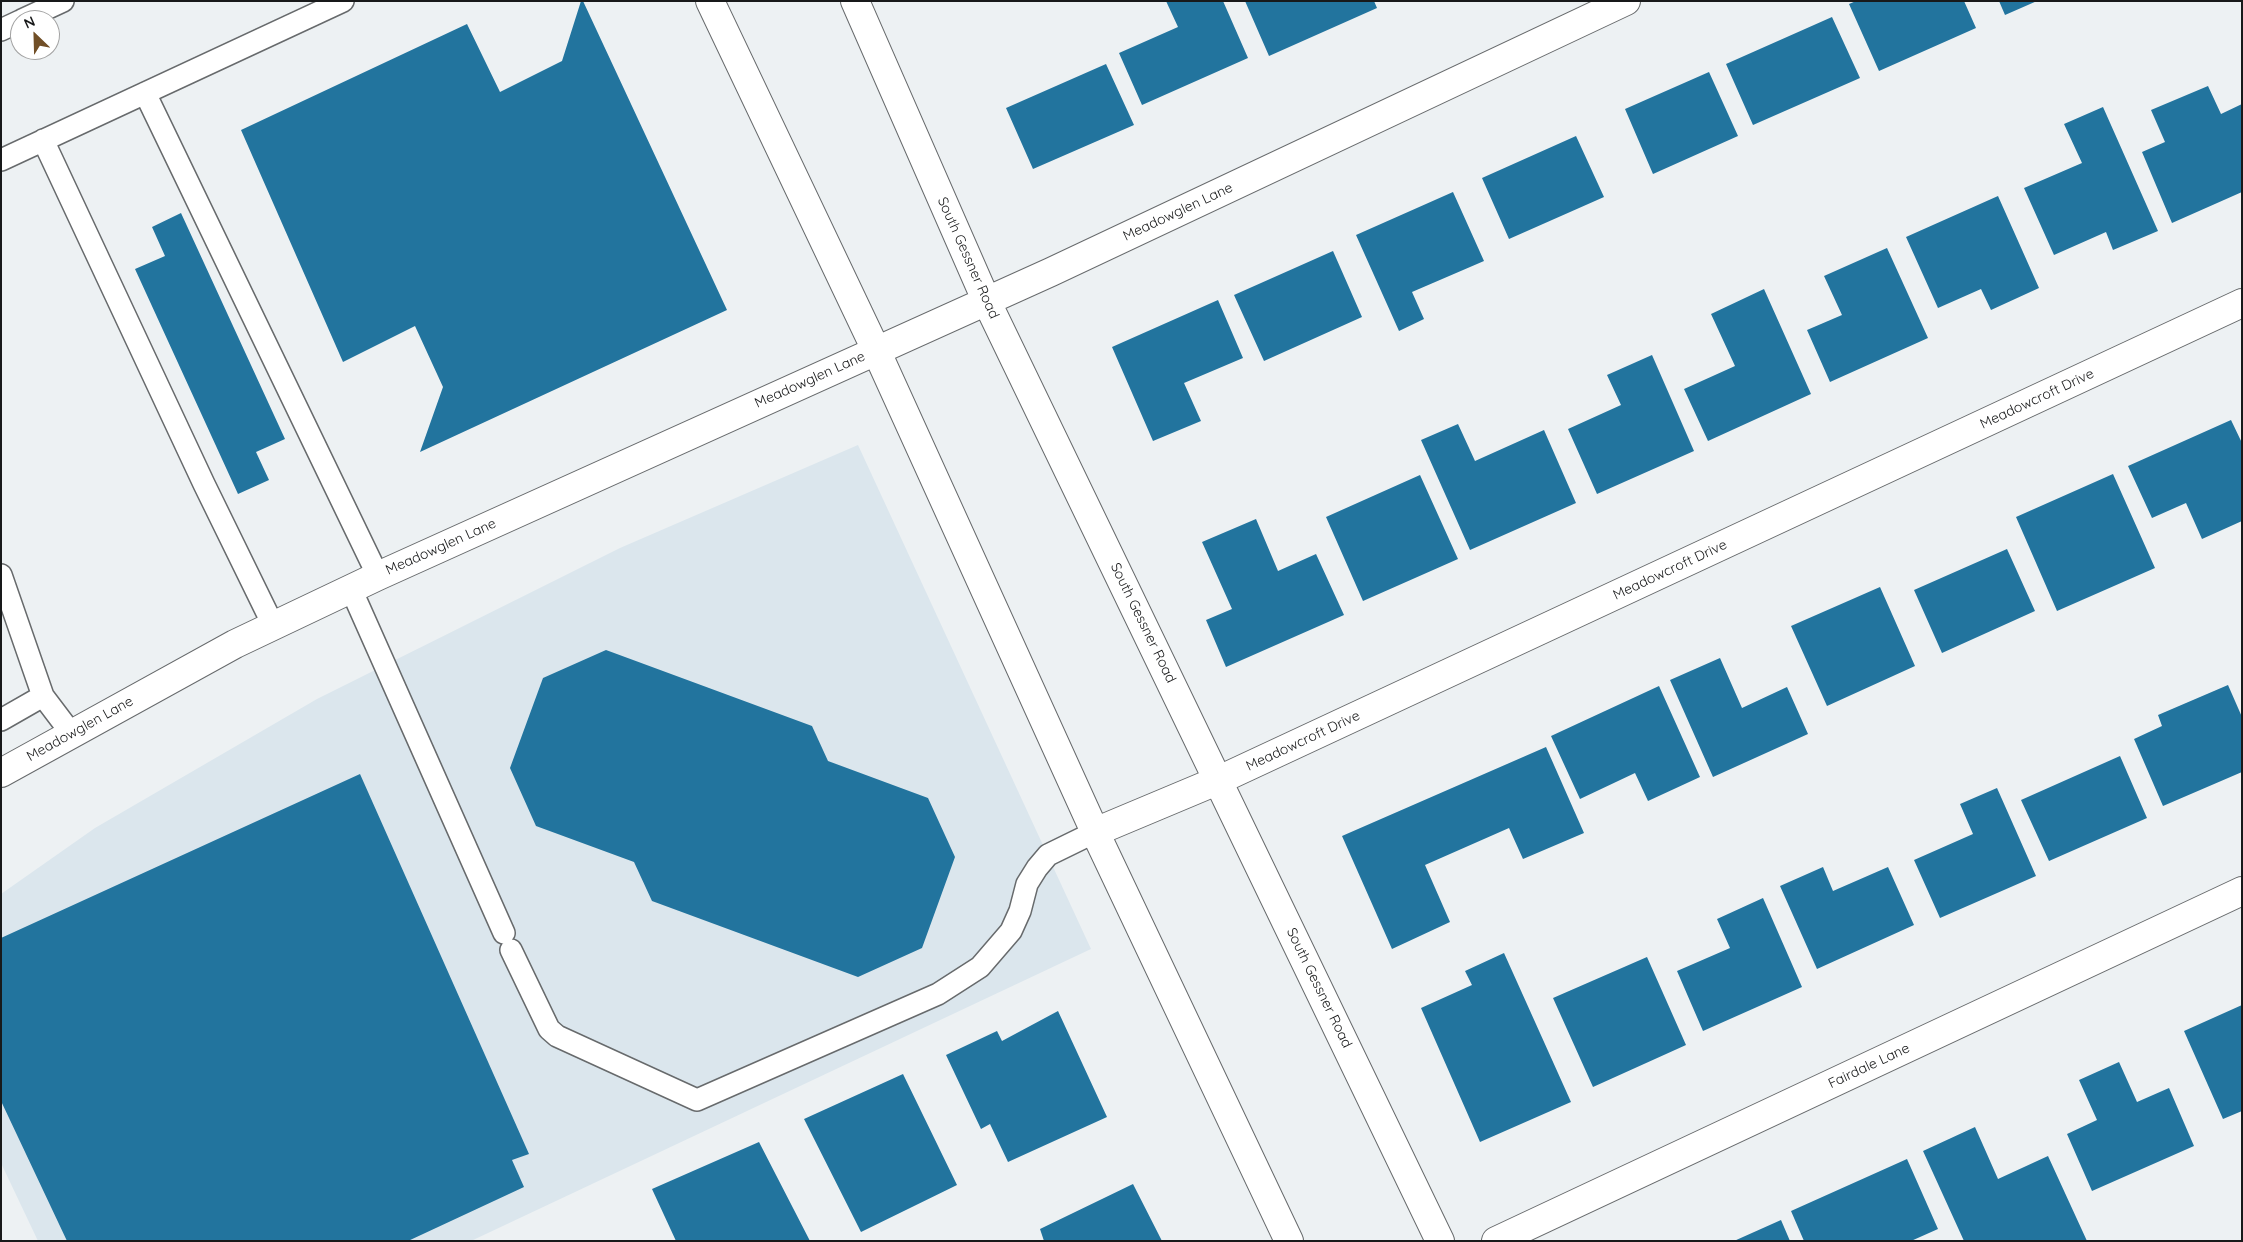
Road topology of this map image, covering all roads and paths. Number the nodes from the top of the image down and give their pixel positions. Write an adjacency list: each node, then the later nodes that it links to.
1 (63, 1): 6 (lane)
2 (343, 1): 7 (lane)
3 (710, 1): 12 (street)
4 (855, 1): 10 (street, South Gessner Road)
5 (1626, 1): 10 (street, Meadowglen Lane)
6 (44, 10)
7 (145, 93): 8 (lane); 14 (lane)
8 (43, 140): 9 (lane); 16 (lane)
9 (1, 160)
10 (986, 300): 12 (street, Meadowglen Lane); 21 (street, South Gessner Road)
11 (2242, 303): 21 (street, Meadowcroft Drive)
12 (876, 350): 14 (street, Meadowglen Lane); 22 (street)
13 (1, 575): 17 (lane)
14 (378, 576): 15 (street, Meadowglen Lane)
15 (350, 588): 16 (street, Meadowglen Lane); 22 (lane)
16 (273, 625): 19 (street, Meadowglen Lane)
17 (43, 696): 18 (lane); 19 (lane)
18 (1, 720)
19 (71, 733): 20 (street, Meadowglen Lane)
20 (1, 773)
21 (1219, 780): 22 (street, Meadowcroft Drive); 25 (street, South Gessner Road)
22 (1095, 832): 24 (street)
23 (2242, 892): 26 (street, Fairdale Lane)
24 (1290, 1241)
25 (1440, 1241)
26 (1496, 1241)

